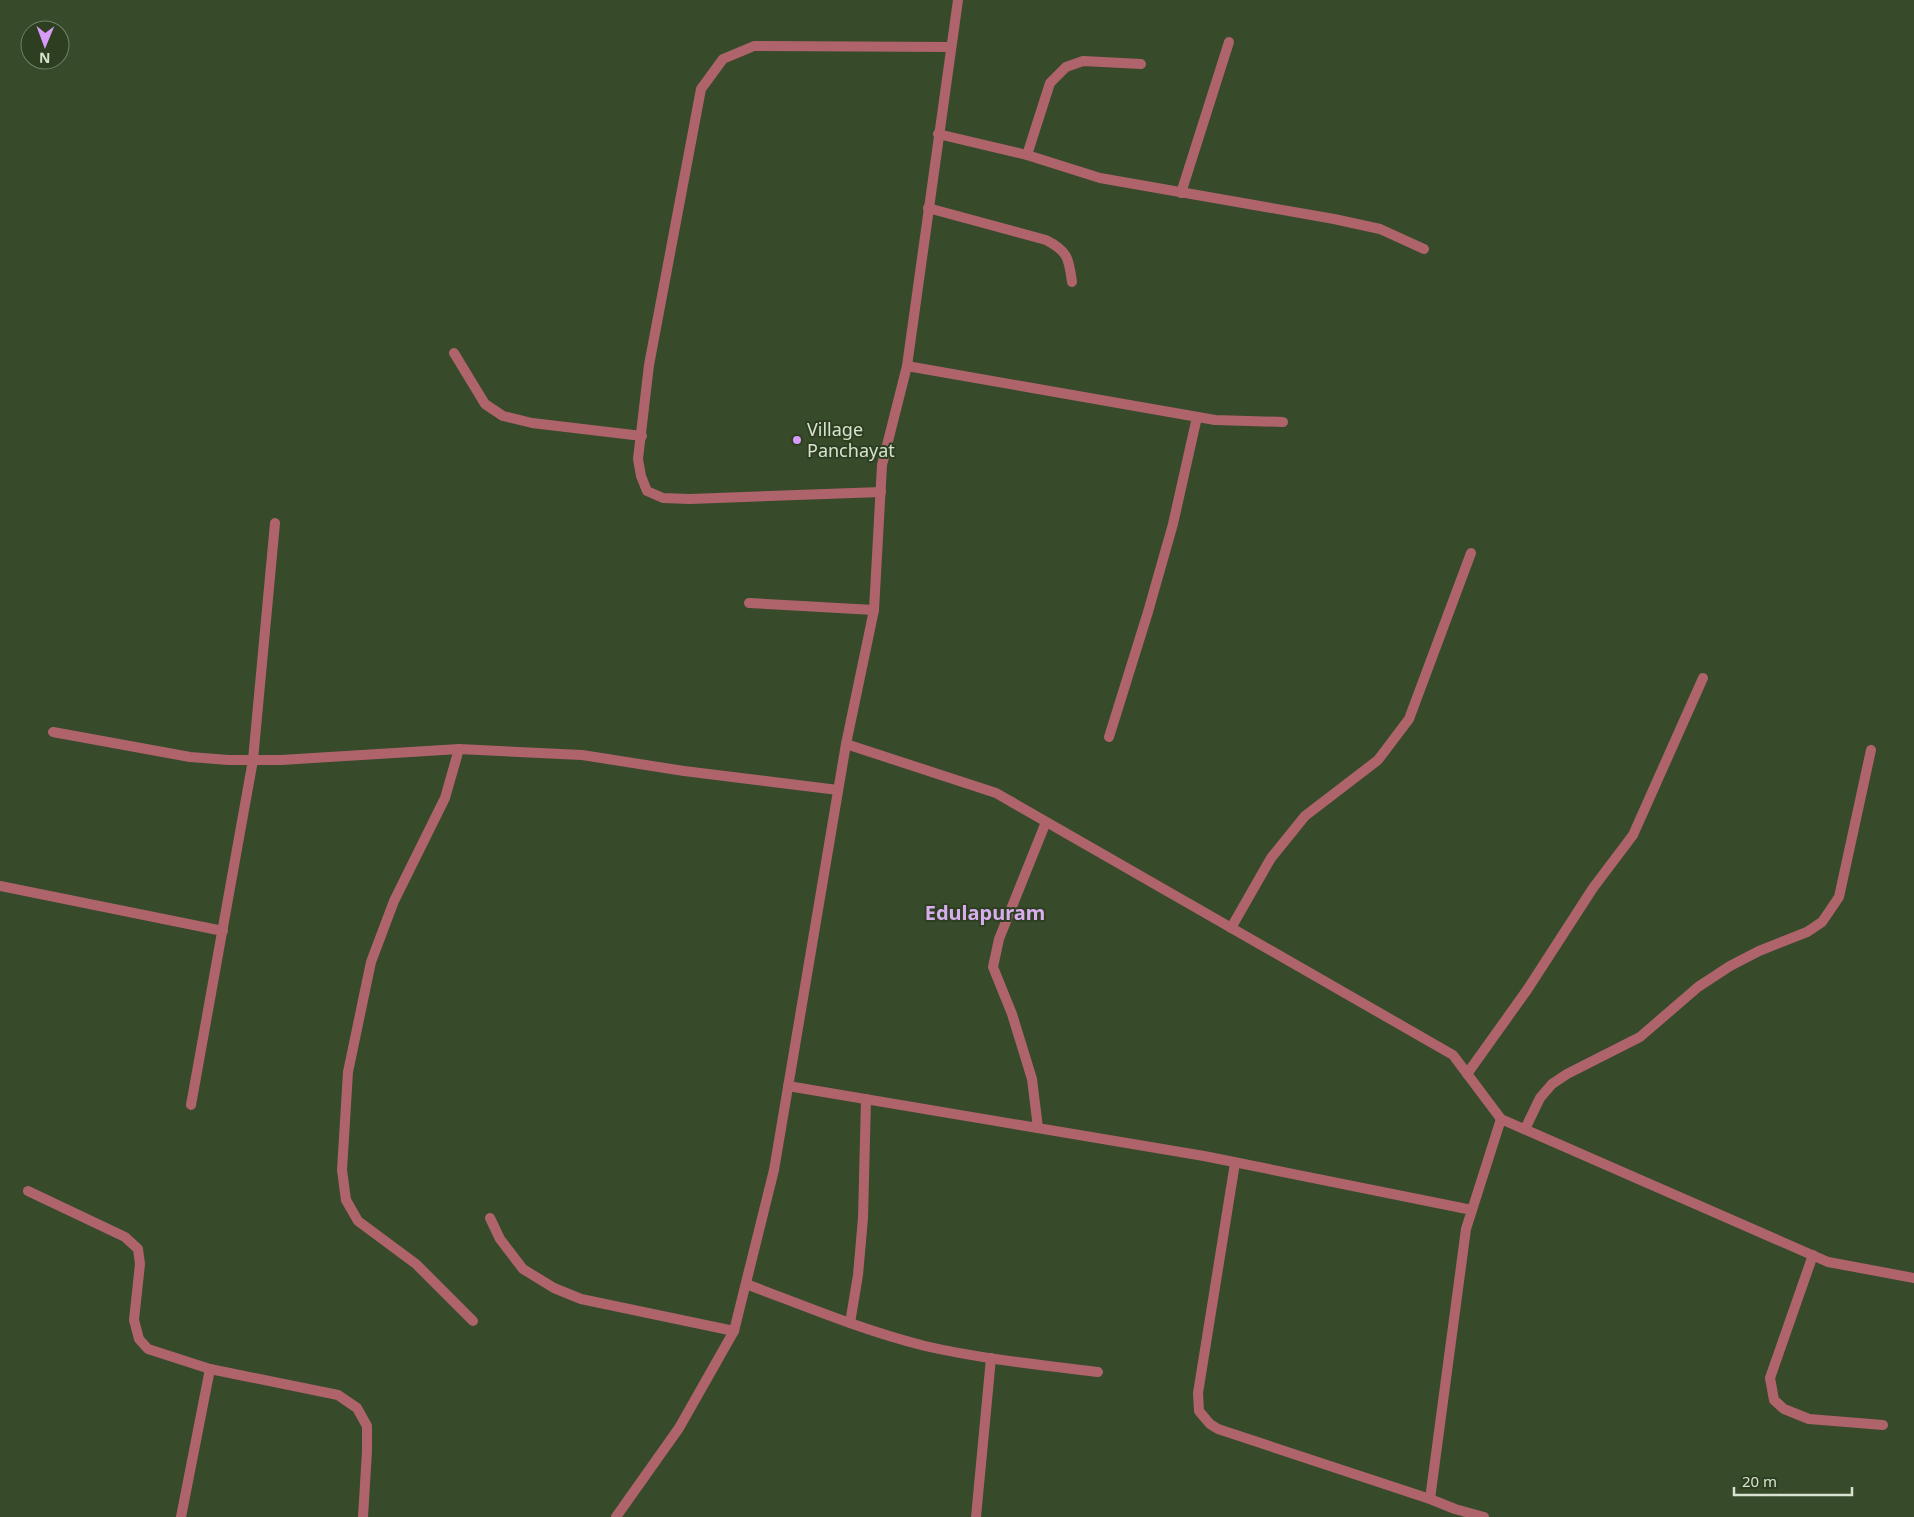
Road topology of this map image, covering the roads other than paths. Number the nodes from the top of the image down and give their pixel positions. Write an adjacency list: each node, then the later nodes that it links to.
1 (958, 0): 3 (street)
2 (1230, 42): 7 (street)
3 (951, 47): 5 (street); 15 (street)
4 (1140, 64): 6 (street)
5 (938, 134): 6 (street); 8 (street)
6 (1027, 156): 7 (street)
7 (1181, 193): 9 (street)
8 (928, 208): 10 (street); 12 (street)
9 (1424, 249)
10 (1072, 282)
11 (454, 353): 15 (street)
12 (907, 366): 13 (street); 16 (street)
13 (1197, 417): 14 (street); 23 (street)
14 (1283, 422)
15 (642, 436): 16 (street)
16 (881, 492): 20 (street)
17 (275, 523): 27 (street)
18 (1471, 553): 31 (street)
19 (750, 603): 20 (street)
20 (874, 610): 24 (street)
21 (1703, 678): 33 (street)
22 (52, 732): 27 (street)
23 (1109, 737)
24 (846, 744): 28 (street); 29 (street)
25 (459, 749): 27 (street); 28 (street); 47 (street)
26 (1871, 750): 39 (street)
27 (254, 760): 32 (street)
28 (838, 790): 34 (street)
29 (1046, 822): 31 (street); 38 (street)
30 (0, 886): 32 (street)
31 (1231, 928): 33 (street)
32 (223, 931): 36 (street)
33 (1467, 1074): 37 (street)
34 (788, 1086): 35 (street); 46 (street)
35 (866, 1099): 38 (street); 48 (street)
36 (191, 1105)
37 (1501, 1119): 39 (street); 42 (street)
38 (1038, 1128): 40 (street)
39 (1525, 1129): 44 (street)
40 (1235, 1162): 42 (street); 54 (street)
41 (28, 1191): 51 (street)
42 (1472, 1210): 54 (street)
43 (490, 1218): 49 (street)
44 (1812, 1255): 45 (street); 53 (street)
45 (1914, 1278)
46 (746, 1284): 48 (street); 49 (street)
47 (473, 1321)
48 (850, 1323): 50 (street)
49 (734, 1331): 58 (street)
50 (991, 1358): 52 (street); 59 (street)
51 (210, 1369): 56 (street); 57 (street)
52 (1098, 1372)
53 (1882, 1425)
54 (1430, 1499): 55 (street)
55 (1454, 1513): 60 (street)
56 (181, 1517)
57 (363, 1517)
58 (616, 1517)
59 (976, 1517)
60 (1484, 1517)

